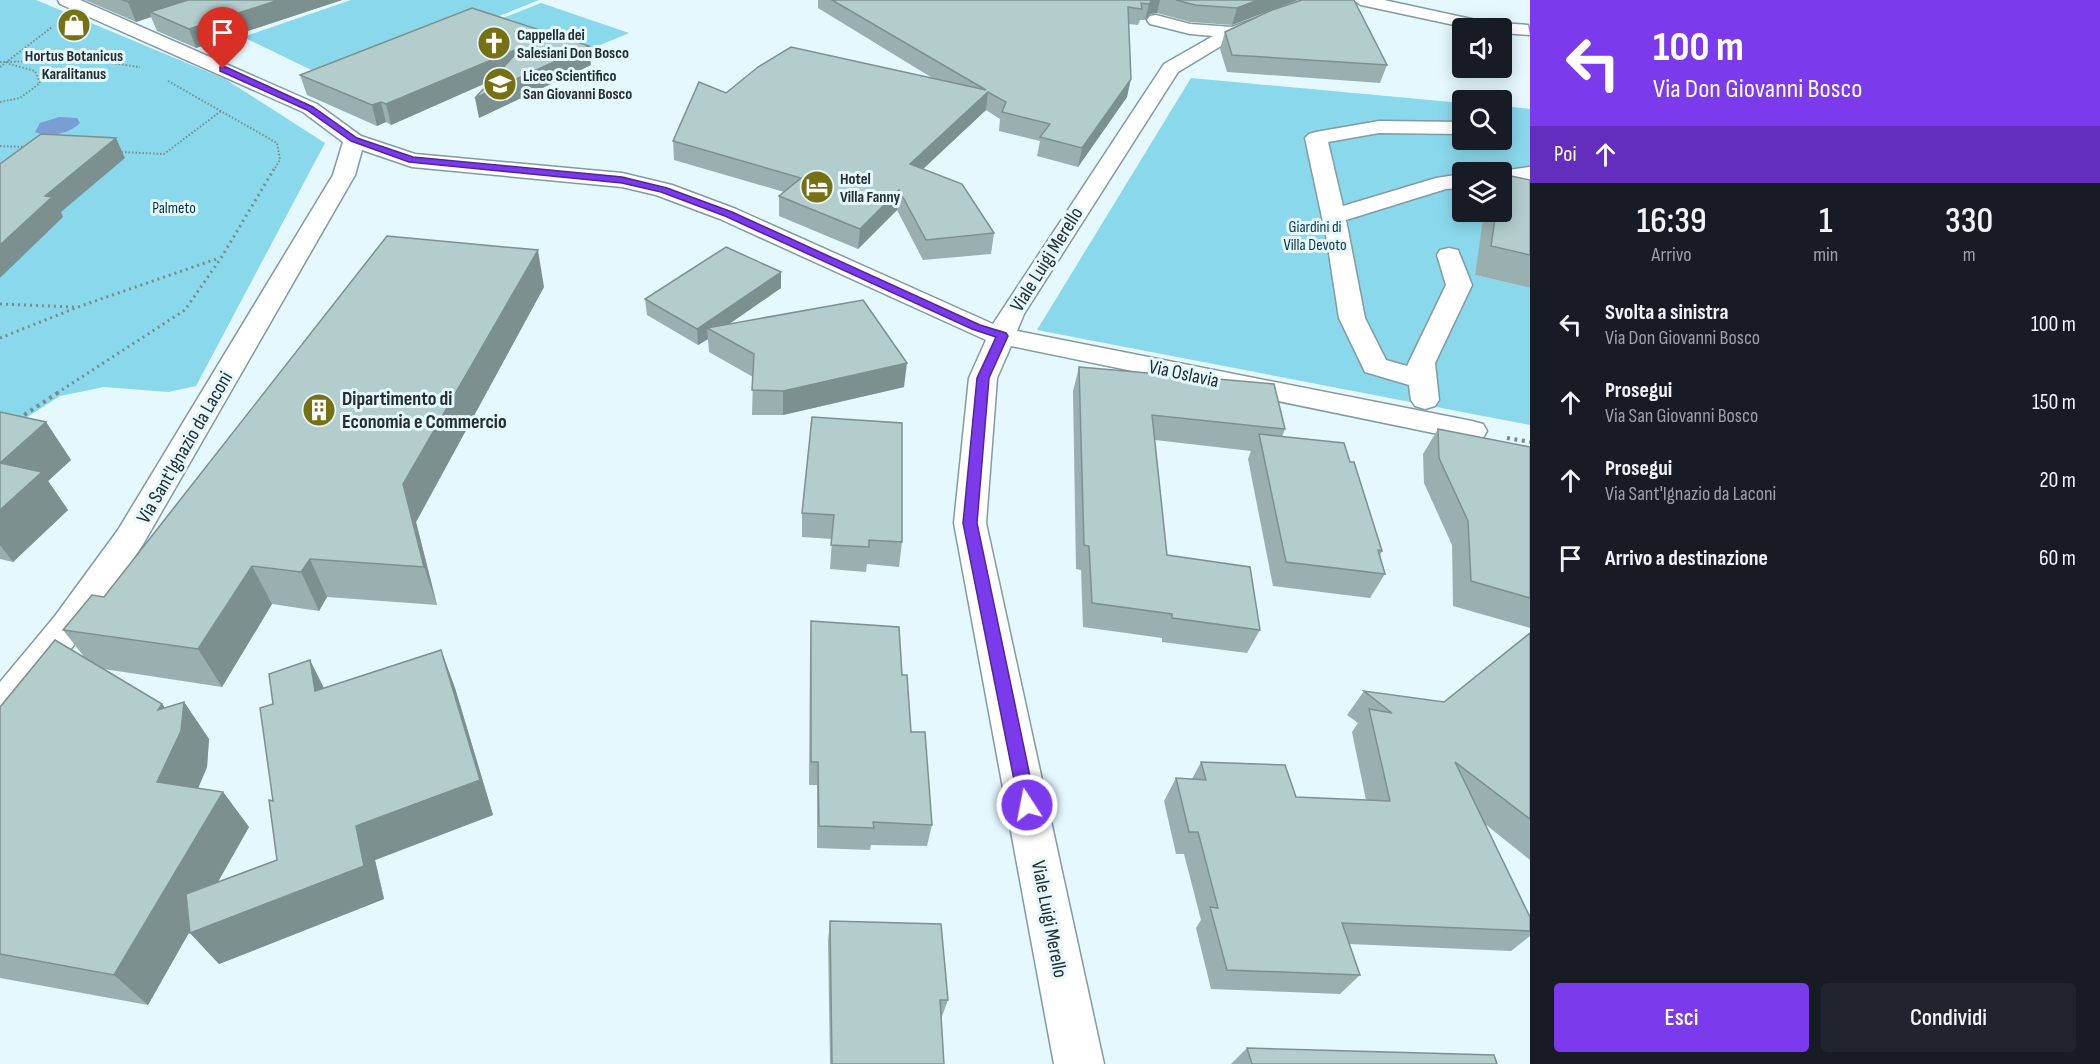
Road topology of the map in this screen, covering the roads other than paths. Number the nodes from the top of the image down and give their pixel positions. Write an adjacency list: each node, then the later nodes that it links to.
1 (66, 0): 7 (street)
2 (1150, 0): 5 (street)
3 (1320, 0): 9 (street)
4 (1361, 0): 8 (street)
5 (1156, 20): 9 (street); 10 (street)
6 (161, 22): 7 (street)
7 (136, 30): 12 (street)
8 (1528, 30)
9 (1235, 33): 10 (street)
10 (1170, 51): 20 (street, Viale Luigi Merello)
11 (1452, 128): 18 (street)
12 (354, 140): 13 (street); 14 (street, Via Sant'Ignazio da Laconi)
13 (412, 160): 14 (street); 20 (street, Via Oslavia)
14 (346, 169): 24 (street, Via Sant'Ignazio da Laconi)
15 (1530, 174): 16 (street)
16 (1512, 176)
17 (1452, 182): 18 (street)
18 (1333, 216): 21 (street)
19 (1449, 255): 21 (street)
20 (1002, 336): 22 (street, Via Oslavia); 25 (street, Viale Luigi Merello)
21 (1423, 380): 22 (street)
22 (1428, 423): 23 (street, Via Oslavia)
23 (1472, 431)
24 (0, 710)
25 (1079, 1064)

